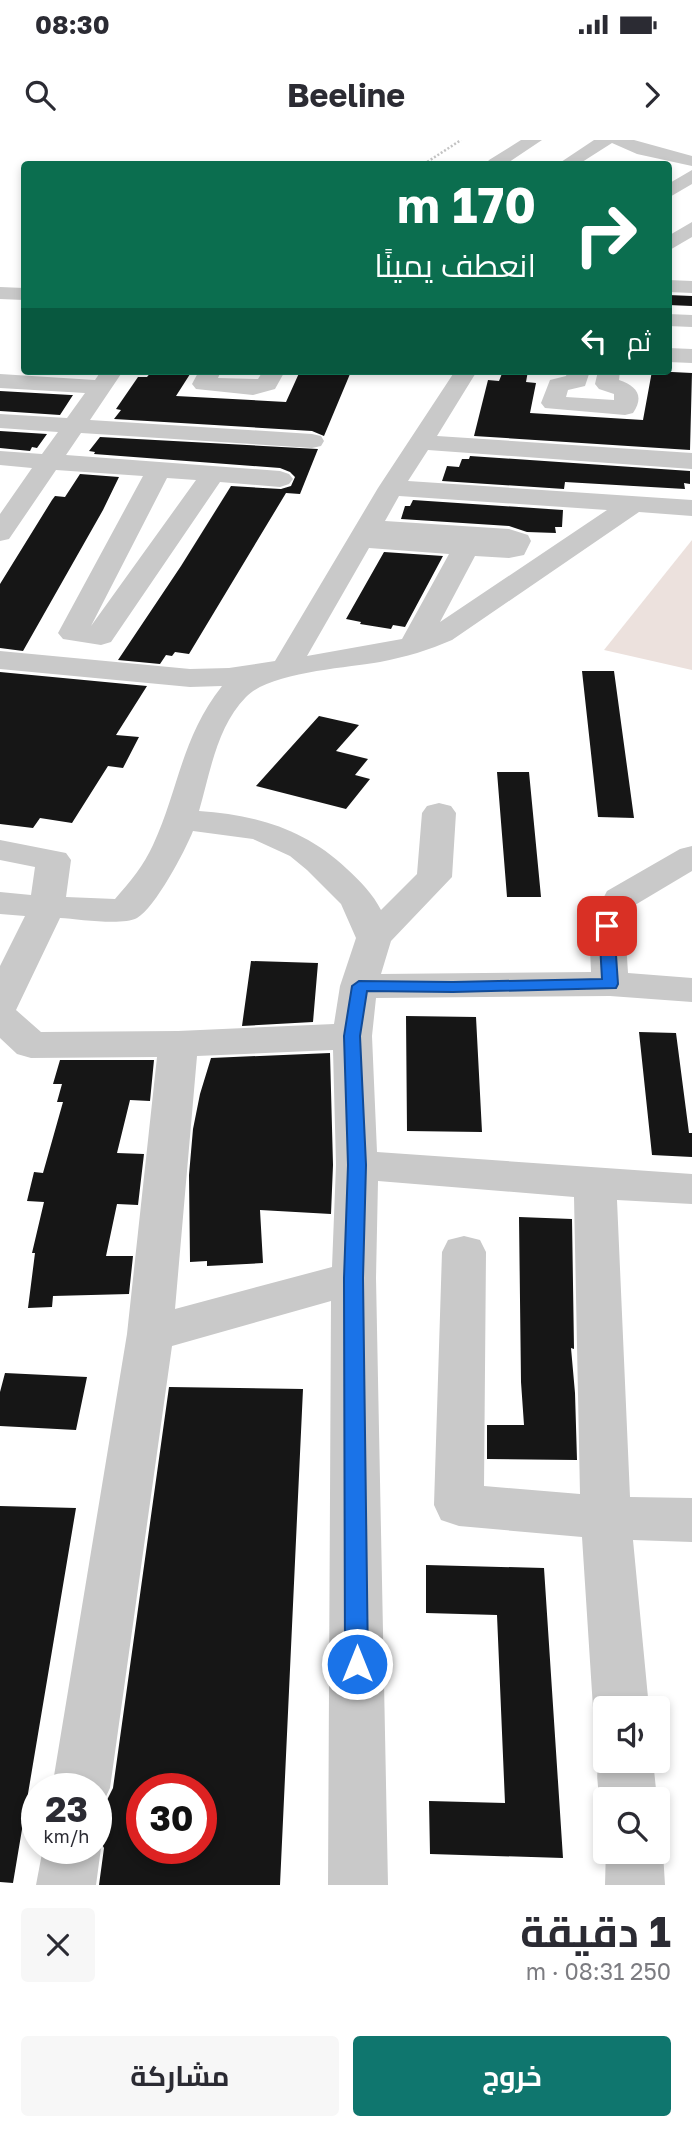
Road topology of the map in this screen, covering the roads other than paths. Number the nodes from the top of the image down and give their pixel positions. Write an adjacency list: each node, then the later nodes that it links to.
1 (501, 140): 6 (street)
2 (533, 140): 6 (street)
3 (606, 140): 7 (street)
4 (619, 140): 5 (street)
5 (643, 150): 8 (street); 9 (street)
6 (491, 160)
7 (572, 161)
8 (626, 161)
9 (692, 161)
10 (692, 228): 11 (street)
11 (672, 253)
12 (0, 281): 13 (street)
13 (21, 281)
14 (672, 286): 15 (street)
15 (692, 287)
16 (0, 293): 17 (street)
17 (21, 293)
18 (672, 320): 19 (street)
19 (692, 321)
20 (672, 355): 21 (street)
21 (692, 356)
22 (208, 375): 23 (street)
23 (272, 375)
24 (463, 375): 33 (street)
25 (578, 375): 26 (street)
26 (608, 375)
27 (107, 379): 28 (street); 30 (street)
28 (0, 380)
29 (0, 409): 30 (street)
30 (78, 420): 31 (street); 32 (street); 36 (street)
31 (0, 421)
32 (312, 441)
33 (421, 442): 35 (street); 41 (street)
34 (0, 458): 36 (street)
35 (692, 461)
36 (45, 466): 37 (street); 38 (street); 44 (street)
37 (0, 468)
38 (159, 470): 39 (street); 39 (street)
39 (213, 474): 40 (street)
40 (280, 479)
41 (391, 488): 42 (street); 45 (street)
42 (634, 505): 43 (street); 47 (street)
43 (692, 508)
44 (0, 533)
45 (366, 534): 46 (street); 46 (street); 49 (street)
46 (466, 547): 47 (street)
47 (413, 646): 49 (street)
48 (0, 660): 49 (street)
49 (284, 670): 51 (street)
50 (439, 813): 56 (street)
51 (180, 820): 55 (street); 56 (street)
52 (0, 850): 55 (street)
53 (692, 856): 57 (street)
54 (0, 902): 55 (street)
55 (47, 907): 60 (street)
56 (374, 938): 58 (street)
57 (610, 984): 58 (street); 59 (street)
58 (359, 986): 62 (street)
59 (692, 990)
60 (0, 1004)
61 (0, 1016): 63 (street)
62 (352, 1036): 63 (street); 64 (street)
63 (178, 1044): 69 (street)
64 (357, 1165): 65 (street); 68 (street)
65 (594, 1183): 66 (street); 70 (street)
66 (692, 1189)
67 (464, 1252): 70 (street)
68 (354, 1278): 69 (street); 77 (street)
69 (150, 1334): 73 (street)
70 (606, 1518): 71 (street); 72 (street)
71 (692, 1520)
72 (620, 1696)
73 (83, 1773)
74 (69, 1864): 76 (street)
75 (634, 1864): 78 (street)
76 (66, 1885)
77 (358, 1885)
78 (635, 1885)

